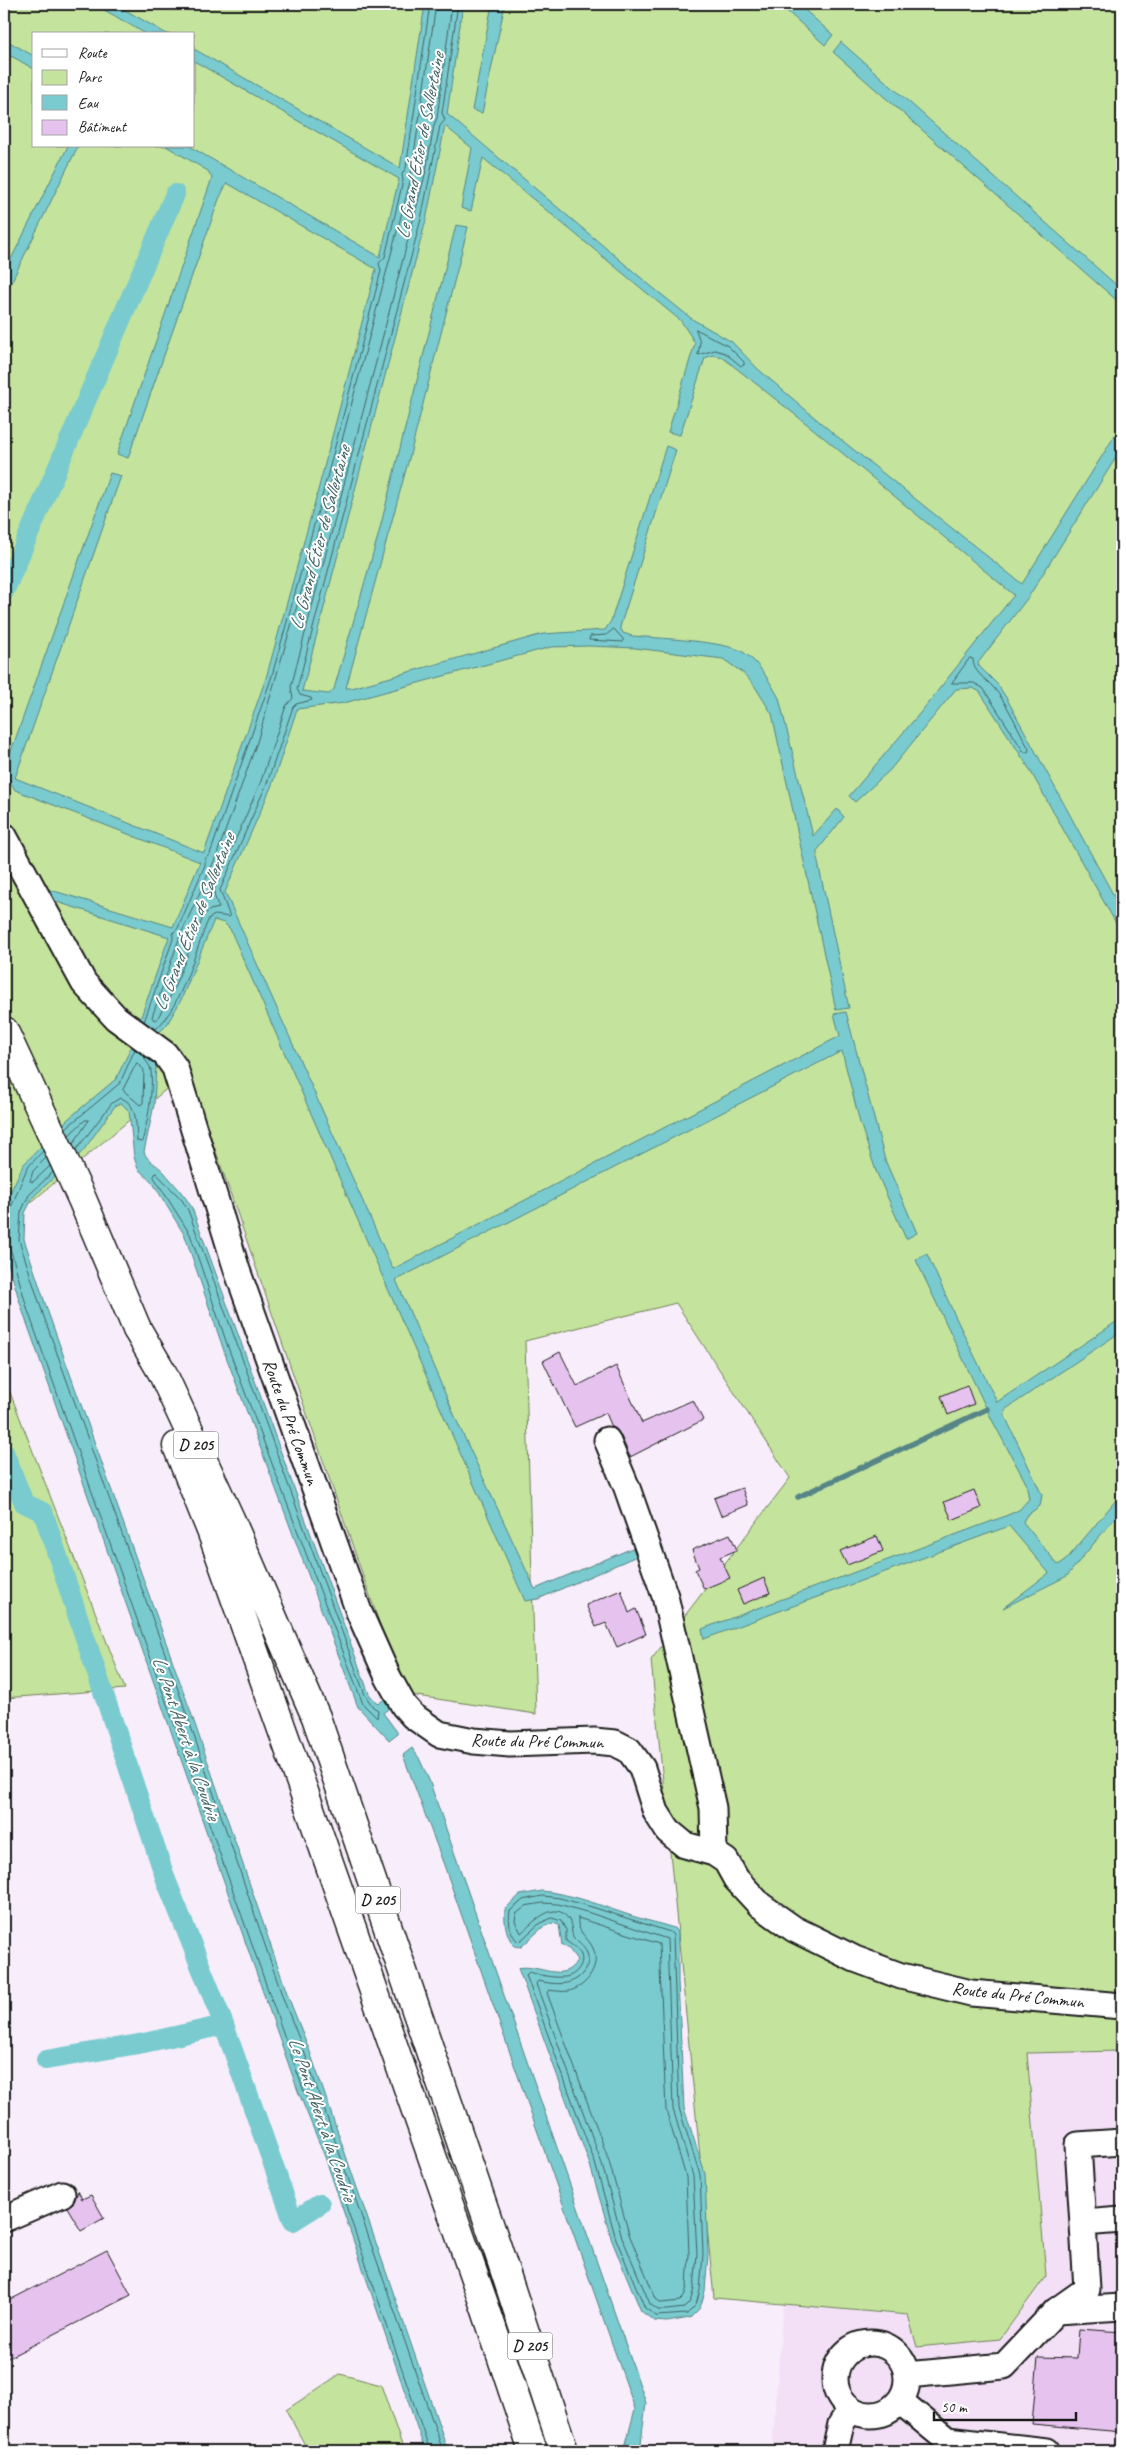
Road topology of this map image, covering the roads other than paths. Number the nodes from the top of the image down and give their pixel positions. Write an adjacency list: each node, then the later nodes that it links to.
1 (4, 836): 5 (street, Route du Pré Commun)
2 (4, 1031): 3 (main road, D 205)
3 (137, 1329): 17 (main road, D 205); 18 (main road, D 205)
4 (607, 1440): 5 (street)
5 (714, 1852): 6 (street, Route du Pré Commun)
6 (1122, 2006)
7 (1122, 2142): 11 (street)
8 (62, 2194): 9 (street)
9 (4, 2219)
10 (1122, 2220): 11 (street)
11 (1083, 2223): 13 (street)
12 (1122, 2307): 13 (street)
13 (1056, 2311): 14 (street)
14 (907, 2375): 15 (street); 16 (street)
15 (900, 2401): 16 (street); 20 (street)
16 (850, 2410): 19 (street)
17 (533, 2451)
18 (564, 2451)
19 (835, 2451)
20 (1047, 2451)

